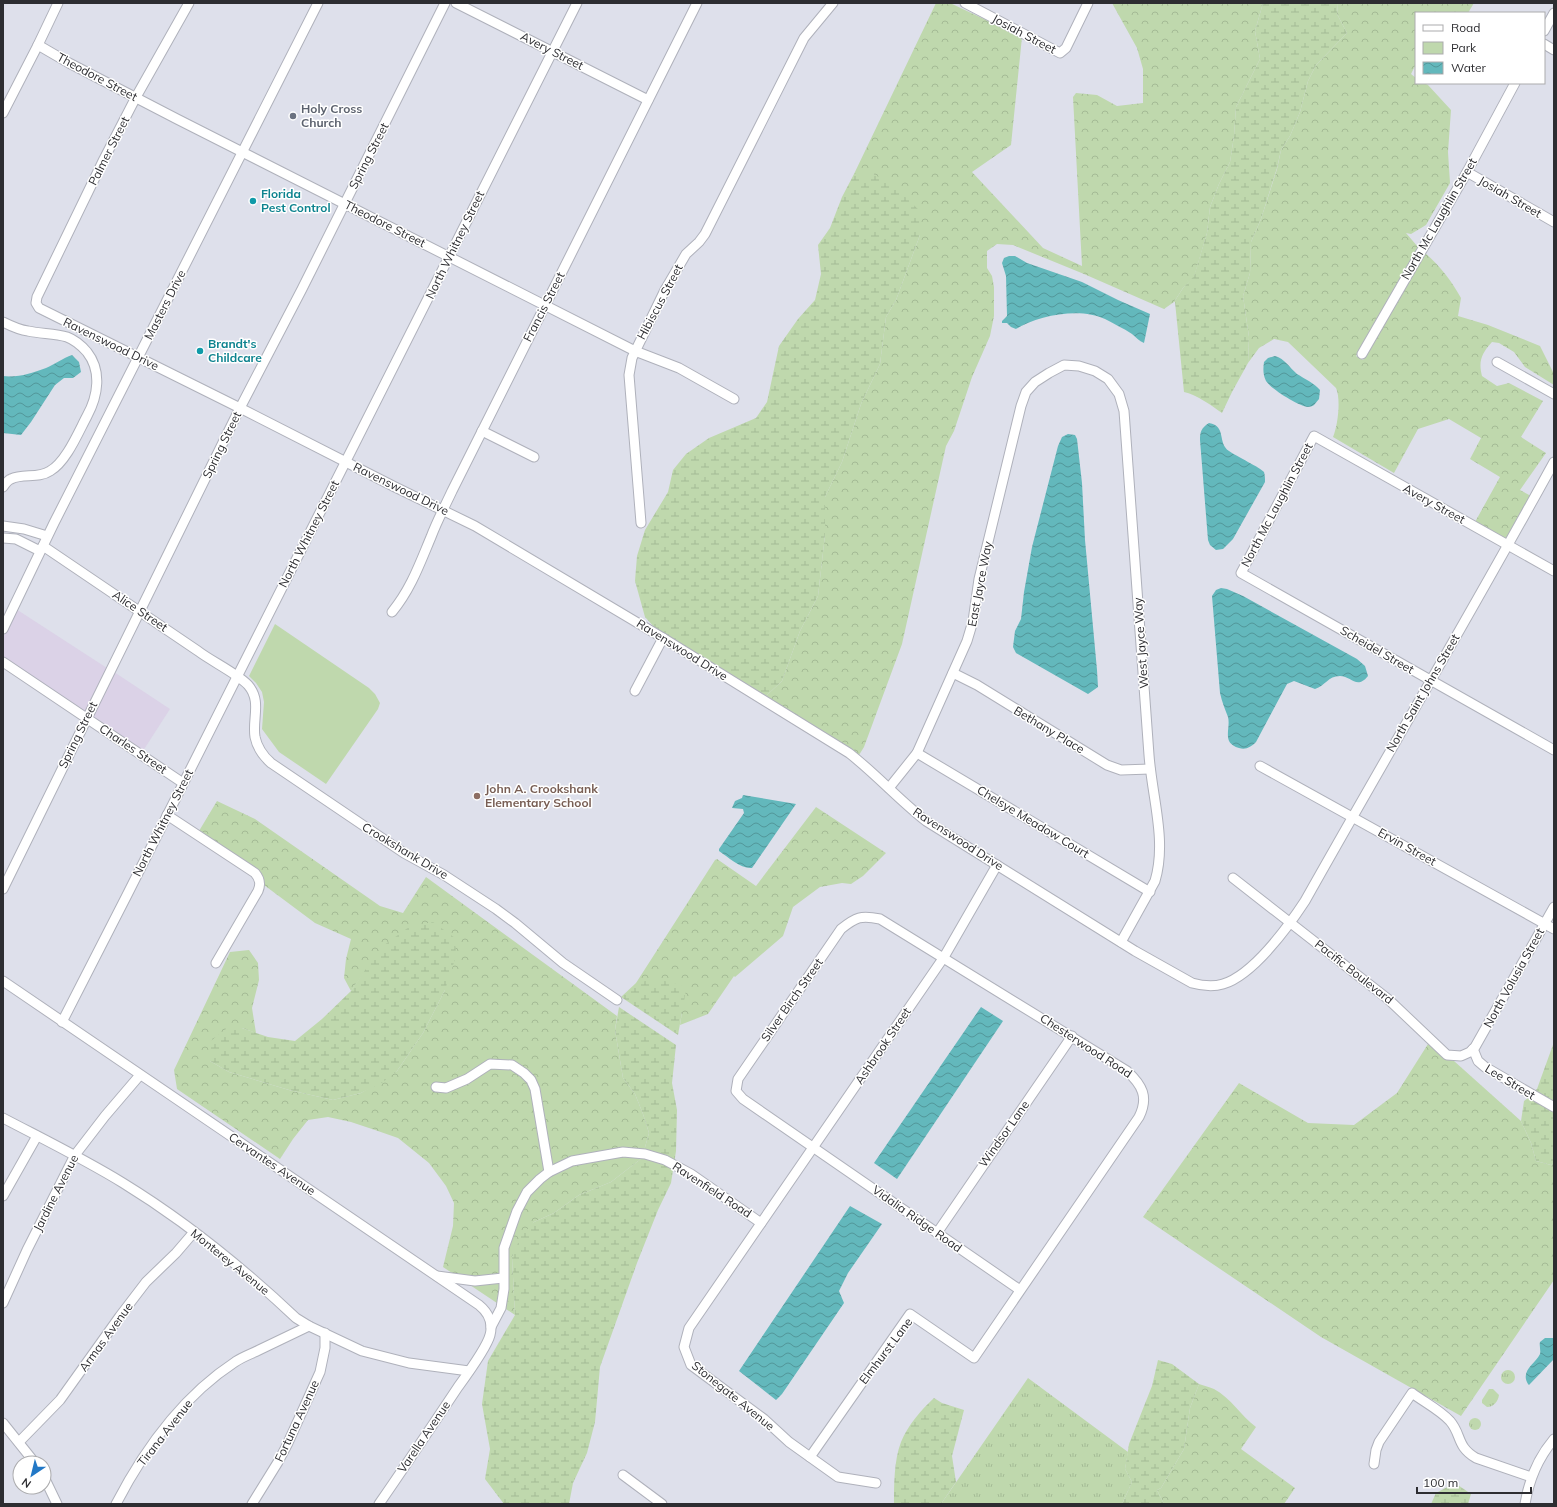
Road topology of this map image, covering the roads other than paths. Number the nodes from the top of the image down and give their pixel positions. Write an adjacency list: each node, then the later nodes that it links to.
1 (58, 3): 13 (street)
2 (189, 3): 18 (street, Palmer Street)
3 (318, 3): 21 (street, Masters Drive)
4 (445, 3): 23 (street, Spring Street)
5 (456, 3): 16 (street, Avery Street)
6 (577, 3): 16 (street, North Whitney Street)
7 (697, 3): 19 (street, Francis Street)
8 (833, 3): 29 (street, Hibiscus Street)
9 (965, 3): 10 (street, Josiah Street)
10 (1088, 3)
11 (1554, 13): 12 (street)
12 (1545, 29)
13 (38, 45): 18 (street, Theodore Street); 20 (street)
14 (1545, 45): 15 (street)
15 (1554, 50)
16 (552, 51): 19 (street, Avery Street); 25 (street, North Whitney Street)
17 (1514, 84): 22 (street, North Mc Laughlin Street)
18 (136, 98): 21 (street, Theodore Street); 26 (street, Palmer Street)
19 (648, 100): 27 (street, Francis Street)
20 (3, 113)
21 (242, 152): 23 (street, Theodore Street); 31 (street, Masters Drive)
22 (1467, 172): 24 (street, Josiah Street); 30 (street, North Mc Laughlin Street)
23 (344, 204): 25 (street, Theodore Street); 36 (street, Spring Street)
24 (1554, 222)
25 (448, 256): 27 (street, Theodore Street); 40 (street, North Whitney Street)
26 (36, 303): 31 (street, Ravenswood Drive)
27 (545, 306): 29 (street, Theodore Street); 37 (street, Francis Street)
28 (3, 322): 42 (street)
29 (635, 351): 35 (street, Theodore Street); 44 (street, Hibiscus Street)
30 (1362, 354)
31 (138, 358): 36 (street, Ravenswood Drive); 46 (street, Masters Drive)
32 (1497, 362): 34 (street)
33 (1071, 366): 57 (street, East Jayce Way); 65 (street, West Jayce Way)
34 (1554, 394)
35 (734, 399)
36 (240, 408): 40 (street, Ravenswood Drive); 52 (street, Spring Street)
37 (482, 431): 39 (street); 43 (street, Francis Street)
38 (1314, 436): 48 (street, Avery Street); 51 (street, North Mc Laughlin Street)
39 (534, 457)
40 (345, 462): 43 (street, Ravenswood Drive); 58 (street, North Whitney Street)
41 (1554, 462): 48 (street, North Saint Johns Street)
42 (3, 487)
43 (443, 510): 53 (street, Francis Street); 55 (street, Ravenswood Drive)
44 (641, 522)
45 (3, 526): 46 (street)
46 (47, 536): 49 (street, Masters Drive)
47 (3, 538): 49 (street, Alice Street)
48 (1508, 545): 50 (street, Avery Street); 59 (street, North Saint Johns Street)
49 (41, 548): 52 (street, Alice Street); 54 (street, Masters Drive)
50 (1554, 571)
51 (1241, 573): 59 (street, Scheidel Street)
52 (140, 612): 58 (street, Alice Street); 61 (street, Spring Street)
53 (392, 612)
54 (3, 629)
55 (663, 638): 60 (street); 67 (street, Ravenswood Drive)
56 (3, 662): 61 (street, Charles Street)
57 (953, 673): 63 (street, East Jayce Way); 65 (street, Bethany Place)
58 (237, 676): 66 (street, North Whitney Street); 82 (street, Crookshank Drive)
59 (1430, 680): 62 (street, Scheidel Street); 69 (street, North Saint Johns Street)
60 (636, 691)
61 (86, 718): 66 (street, Charles Street); 72 (street, Spring Street)
62 (1554, 750)
63 (917, 753): 67 (street, East Jayce Way); 73 (street, Chelsye Meadow Court)
64 (1260, 766): 69 (street, Ervin Street)
65 (1150, 769): 73 (street, West Jayce Way)
66 (183, 783): 68 (street, North Whitney Street)
67 (889, 788): 70 (street, Ravenswood Drive)
68 (167, 815): 80 (street); 83 (street, North Whitney Street)
69 (1353, 816): 75 (street, North Saint Johns Street); 76 (street, Ervin Street)
70 (997, 865): 78 (street, Ravenswood Drive); 79 (street, Ashbrook Street)
71 (1233, 878): 75 (street, Pacific Boulevard)
72 (3, 888)
73 (1150, 892): 78 (street, West Jayce Way)
74 (1554, 907): 76 (street, North Volusia Street)
75 (1290, 922): 78 (street, Ravenswood Drive); 85 (street, Pacific Boulevard)
76 (1545, 923): 77 (street, Ervin Street); 85 (street, North Volusia Street)
77 (1554, 929)
78 (1121, 942)
79 (944, 957): 84 (street, Chesterwood Road); 91 (street, Ashbrook Street); 91 (street, Silver Birch Street)
80 (216, 963)
81 (3, 981): 83 (street, Cervantes Avenue)
82 (617, 1000)
83 (62, 1022): 86 (street, Cervantes Avenue)
84 (1072, 1036): 97 (street, Windsor Lane); 100 (street, Chesterwood Road)
85 (1474, 1049): 88 (street, Lee Street)
86 (140, 1075): 92 (street, Jardine Avenue); 98 (street, Cervantes Avenue)
87 (436, 1087): 93 (street)
88 (1554, 1107)
89 (3, 1118): 90 (street, Monterey Avenue)
90 (38, 1136): 92 (street, Monterey Avenue); 94 (street)
91 (813, 1148): 95 (street, Ashbrook Street); 97 (street, Vidalia Ridge Road)
92 (75, 1155): 96 (street, Monterey Avenue); 101 (street, Jardine Avenue)
93 (549, 1172): 95 (street, Ravenfield Road); 99 (street, Ravenfield Road)
94 (3, 1196)
95 (761, 1223): 110 (street, Stonegate Avenue)
96 (194, 1232): 102 (street, Monterey Avenue); 108 (street, Armas Avenue)
97 (936, 1233): 100 (street, Vidalia Ridge Road)
98 (435, 1276): 99 (street); 103 (street, Cervantes Avenue)
99 (503, 1278): 103 (street, Ravenfield Road)
100 (1020, 1290): 110 (street, Elmhurst Lane)
101 (3, 1303)
102 (309, 1326): 104 (street, Monterey Avenue); 117 (street, Tirana Avenue)
103 (491, 1327): 105 (street)
104 (325, 1333): 105 (street, Monterey Avenue); 118 (street, Fortuna Avenue)
105 (469, 1370): 119 (street, Varella Avenue)
106 (3, 1423): 108 (street)
107 (1554, 1438): 113 (street)
108 (19, 1442): 109 (street)
109 (29, 1455)
110 (810, 1457): 114 (street, Stonegate Avenue)
111 (1374, 1464): 113 (street)
112 (623, 1475): 120 (street)
113 (1531, 1477): 121 (street)
114 (876, 1483)
115 (52, 1494): 116 (street)
116 (57, 1504)
117 (116, 1504)
118 (252, 1504)
119 (379, 1504)
120 (662, 1504)
121 (1525, 1504)

